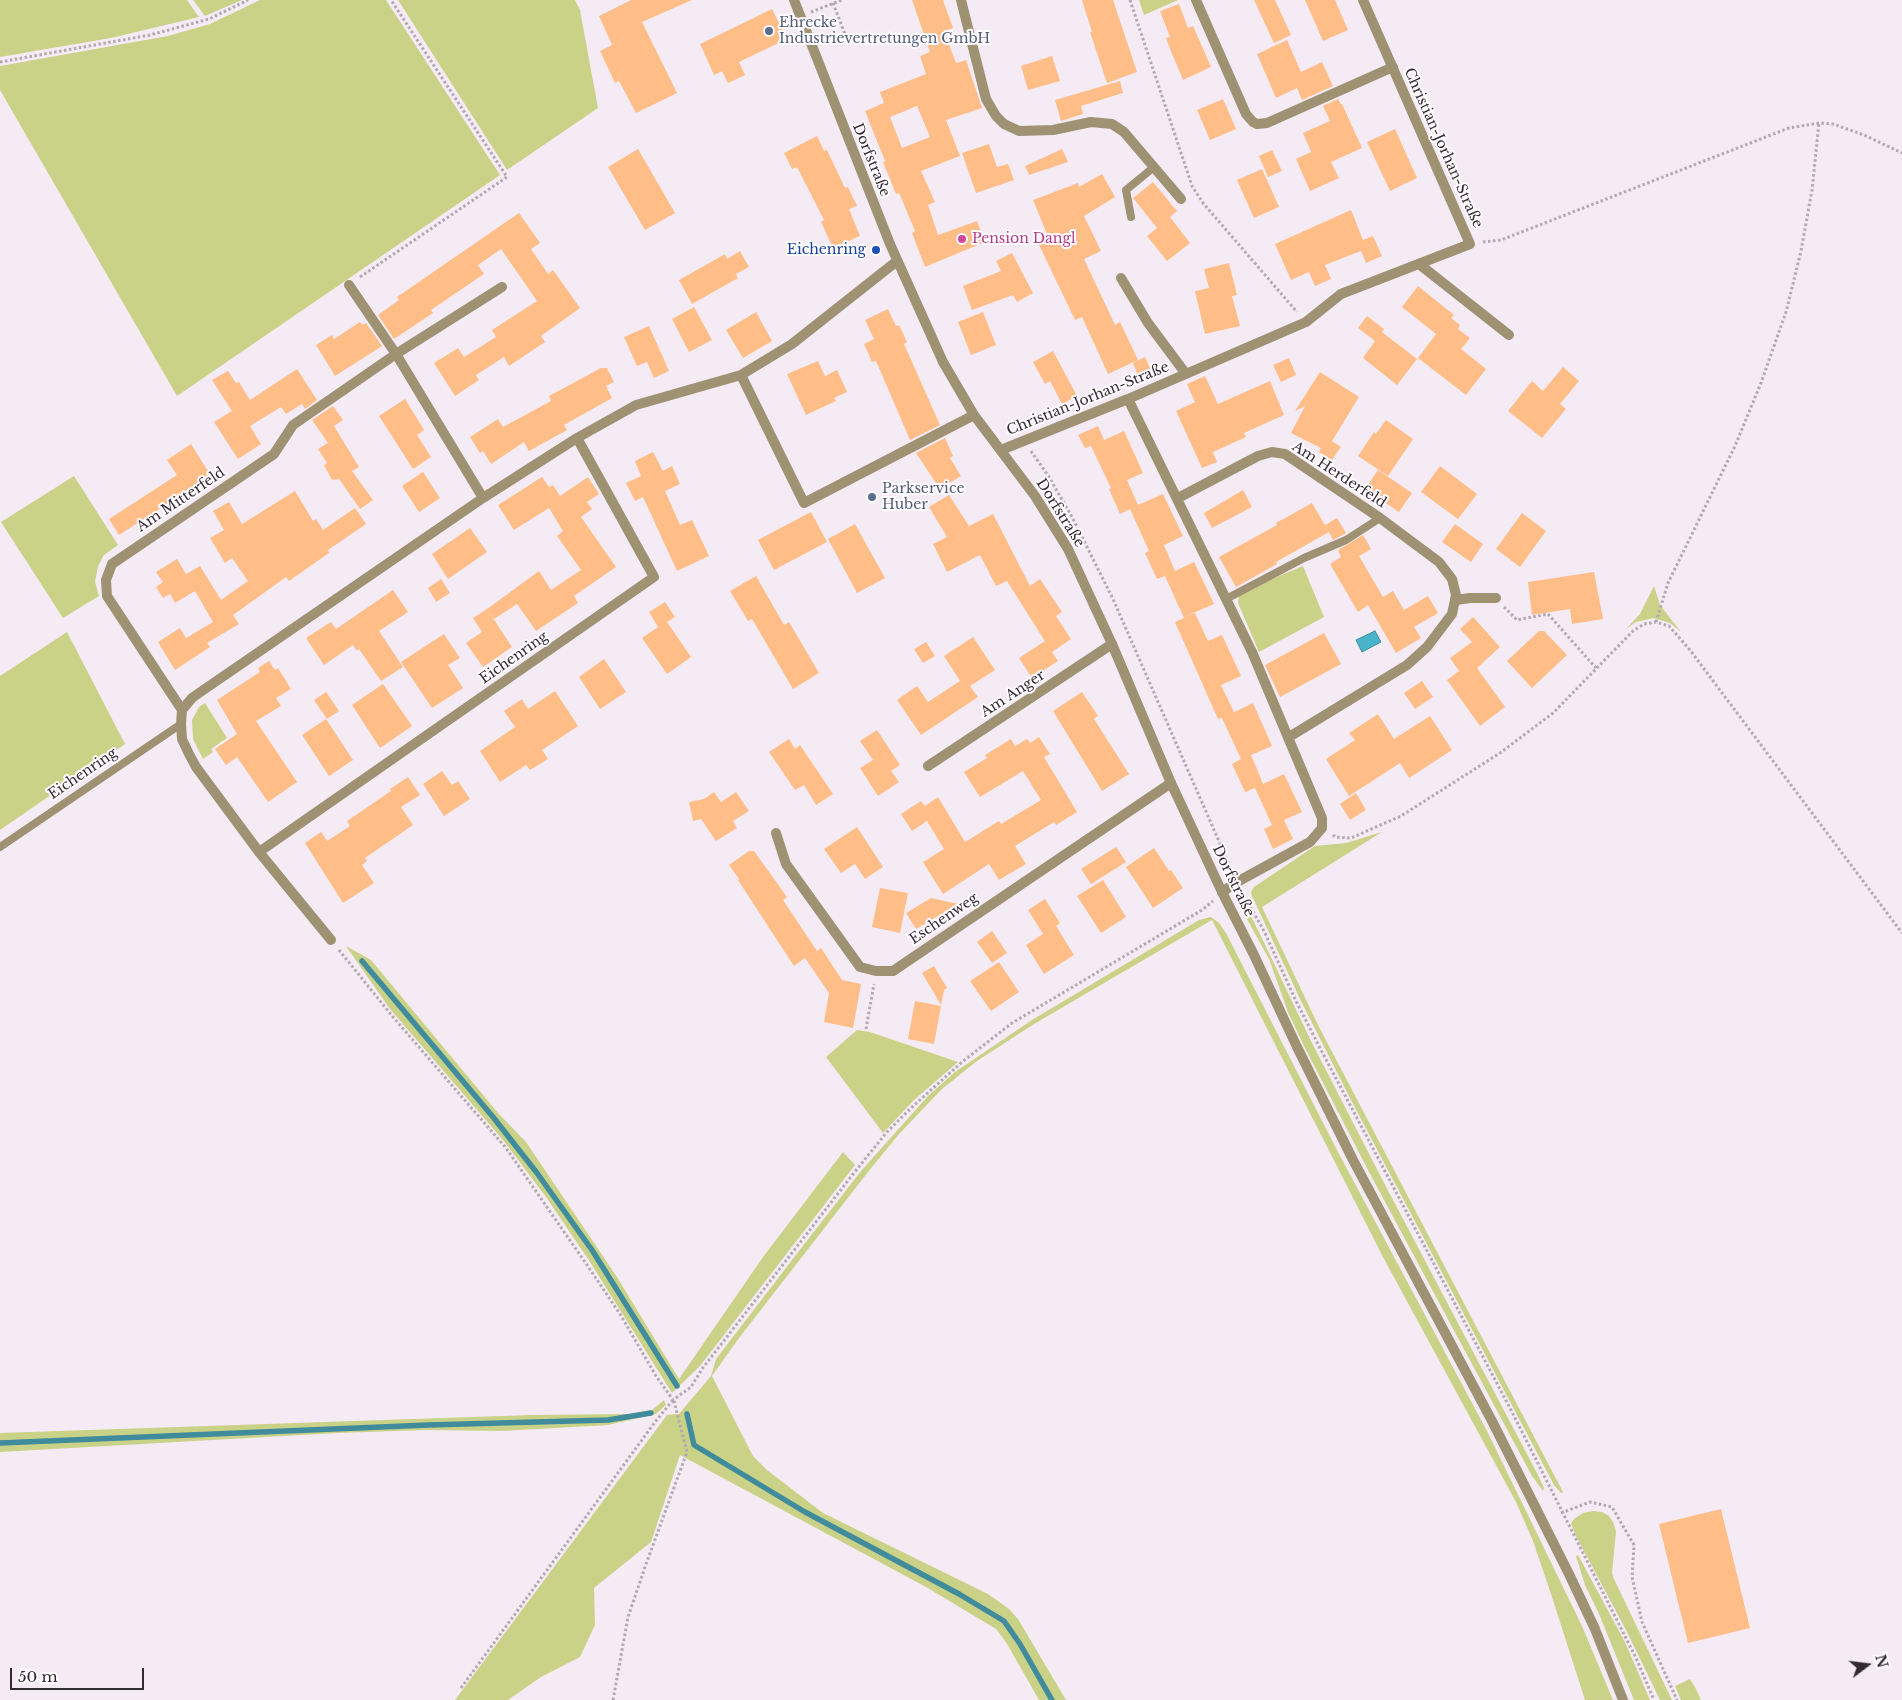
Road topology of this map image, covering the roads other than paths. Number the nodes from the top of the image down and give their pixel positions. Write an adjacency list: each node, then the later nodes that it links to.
1 (794, 0): 9 (street, Dorfstraße)
2 (961, 0): 6 (street)
3 (1196, 0): 5 (street, Christian-Jorhan-Straße)
4 (1362, 0): 5 (street, Christian-Jorhan-Straße)
5 (1393, 68): 10 (street, Christian-Jorhan-Straße)
6 (1154, 167): 7 (street); 8 (lane)
7 (1181, 199)
8 (1131, 217)
9 (897, 261): 17 (street); 19 (street, Dorfstraße)
10 (1419, 264): 14 (street); 16 (street, Christian-Jorhan-Straße)
11 (1121, 278): 16 (street, Christian-Jorhan-Straße)
12 (349, 285): 15 (street)
13 (502, 287): 15 (street, Am Mitterfeld)
14 (1509, 335)
15 (396, 354): 22 (street); 29 (street, Am Mitterfeld)
16 (1186, 374): 18 (street, Christian-Jorhan-Straße)
17 (742, 375): 19 (street); 20 (street)
18 (1128, 399): 21 (street, Christian-Jorhan-Straße); 23 (street)
19 (974, 415): 21 (street, Dorfstraße)
20 (577, 438): 22 (street); 36 (street, Eichenring)
21 (1001, 450): 28 (street, Dorfstraße)
22 (483, 498): 29 (street)
23 (1178, 498): 24 (street, Am Herderfeld); 26 (street)
24 (1380, 518): 26 (lane); 27 (street, Am Herderfeld)
25 (1496, 598): 27 (street)
26 (1226, 599): 31 (street)
27 (1456, 600): 31 (street)
28 (1112, 644): 32 (street, Am Anger); 33 (street, Dorfstraße)
29 (182, 710): 30 (street)
30 (181, 724): 35 (lane, Eichenring); 36 (street)
31 (1289, 737): 37 (street)
32 (928, 766)
33 (1171, 783): 34 (street, Eschenweg); 37 (street, Dorfstraße)
34 (776, 833)
35 (0, 847)
36 (259, 852): 38 (street)
37 (1222, 892): 39 (street, Dorfstraße)
38 (331, 940)
39 (1623, 1700)

